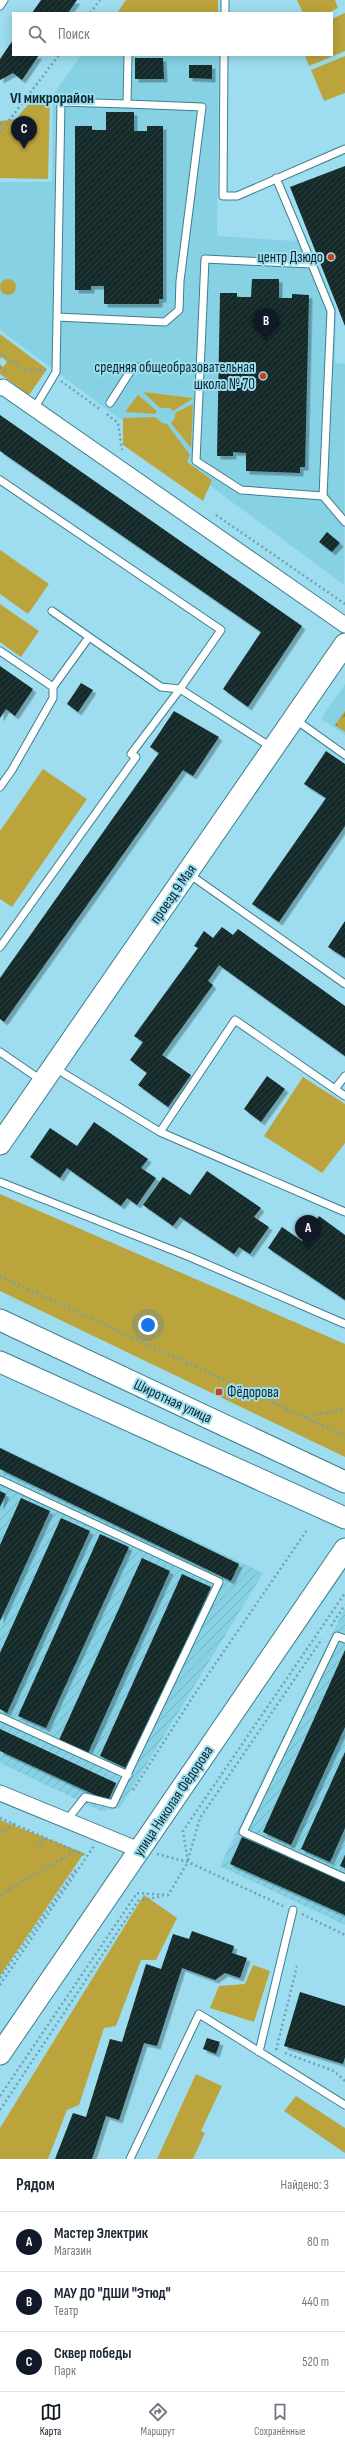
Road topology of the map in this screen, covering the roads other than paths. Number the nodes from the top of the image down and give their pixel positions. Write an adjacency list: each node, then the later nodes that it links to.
1 (4, 0): 3 (lane)
2 (225, 0): 4 (lane)
3 (0, 6)
4 (225, 12)
5 (128, 56): 7 (lane)
6 (224, 56): 9 (lane)
7 (127, 104): 11 (lane); 11 (lane)
8 (345, 149): 9 (lane)
9 (276, 178): 10 (lane)
10 (312, 264): 12 (lane); 17 (lane)
11 (57, 317): 15 (lane)
12 (200, 369): 14 (lane); 17 (lane)
13 (0, 388): 15 (street)
14 (110, 403)
15 (34, 409): 20 (street)
16 (0, 480): 25 (lane)
17 (324, 496): 18 (lane)
18 (345, 522)
19 (52, 611): 21 (lane)
20 (345, 625)
21 (89, 637): 24 (lane); 25 (lane)
22 (345, 644): 26 (street, проезд 9 Мая)
23 (0, 651): 24 (lane)
24 (53, 687): 29 (lane)
25 (180, 690): 27 (lane); 31 (lane)
26 (294, 718): 27 (street, проезд 9 Мая); 28 (lane)
27 (273, 748): 30 (street, проезд 9 Мая)
28 (345, 755)
29 (0, 787)
30 (187, 872): 32 (lane); 34 (street, проезд 9 Мая)
31 (0, 947)
32 (345, 984)
33 (0, 1052): 34 (lane)
34 (48, 1074): 38 (lane); 39 (street, проезд 9 Мая)
35 (345, 1076): 36 (lane)
36 (335, 1089): 37 (lane); 38 (lane)
37 (345, 1096)
38 (160, 1132): 41 (lane)
39 (0, 1144)
40 (0, 1182): 43 (lane)
41 (345, 1212)
42 (0, 1320): 46 (street, Широтная улица)
43 (345, 1324)
44 (6, 1368): 47 (street)
45 (0, 1480): 51 (lane)
46 (345, 1482)
47 (345, 1518)
48 (345, 1549): 54 (street, улица Николая Фёдорова)
49 (345, 1639): 55 (lane)
50 (0, 1717): 51 (lane)
51 (128, 1776): 53 (lane)
52 (0, 1793): 53 (street)
53 (67, 1820): 54 (street)
54 (139, 1850): 58 (street, улица Николая Фёдорова)
55 (345, 1878)
56 (294, 1910): 57 (lane)
57 (259, 2052): 59 (lane); 60 (lane)
58 (0, 2054)
59 (345, 2105)
60 (130, 2159)

